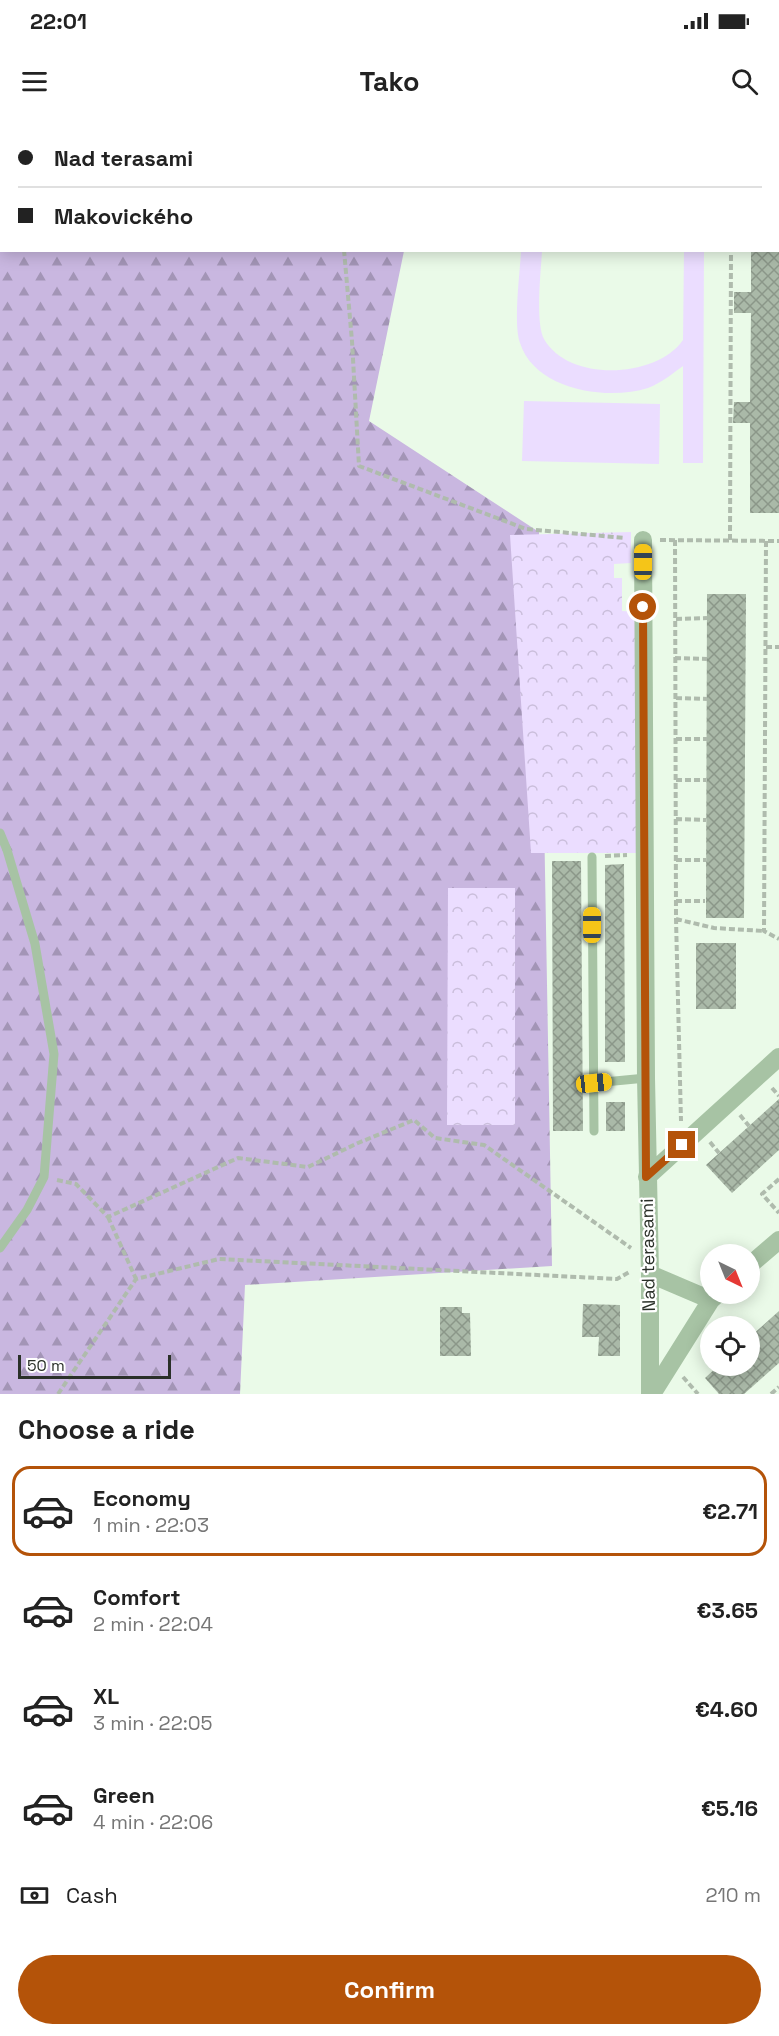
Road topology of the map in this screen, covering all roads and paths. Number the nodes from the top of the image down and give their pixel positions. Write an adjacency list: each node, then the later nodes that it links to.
1 (344, 252): 3 (path)
2 (731, 252): 5 (path)
3 (643, 540): 4 (path); 23 (street, Nad terasami)
4 (675, 540): 5 (path); 9 (path)
5 (730, 540): 6 (path)
6 (766, 540): 7 (path); 10 (path)
7 (779, 541)
8 (707, 618): 9 (path)
9 (676, 619): 12 (path)
10 (766, 647): 11 (path); 30 (path)
11 (779, 647)
12 (675, 658): 13 (path); 14 (path)
13 (707, 659)
14 (676, 698): 15 (path); 16 (path)
15 (707, 699)
16 (676, 739): 17 (path); 18 (path)
17 (706, 739)
18 (676, 780): 19 (path); 20 (path)
19 (706, 780)
20 (676, 819): 21 (path); 25 (path)
21 (706, 820)
22 (0, 833): 37 (lane)
23 (644, 855): 24 (path); 33 (street, Nad terasami)
24 (592, 857): 34 (lane)
25 (676, 860): 26 (path); 27 (path)
26 (706, 860)
27 (676, 901): 28 (path); 29 (path)
28 (705, 901)
29 (676, 919): 30 (path); 36 (path)
30 (764, 932): 31 (path)
31 (779, 939)
32 (779, 1057): 36 (street)
33 (646, 1078): 34 (lane); 38 (street, Nad terasami)
34 (594, 1083): 35 (lane)
35 (594, 1131)
36 (682, 1145): 38 (street)
37 (44, 1177): 41 (path); 43 (lane)
38 (646, 1177): 45 (street, Nad terasami)
39 (779, 1179): 40 (path)
40 (779, 1213)
41 (108, 1217): 45 (path); 46 (path)
42 (779, 1240): 44 (street)
43 (0, 1248)
44 (760, 1257)
45 (650, 1268): 46 (path); 47 (street); 51 (street, Nad terasami)
46 (136, 1279): 50 (path)
47 (700, 1290)
48 (710, 1304): 51 (street)
49 (779, 1387): 52 (path)
50 (58, 1394)
51 (651, 1394)
52 (771, 1394)

